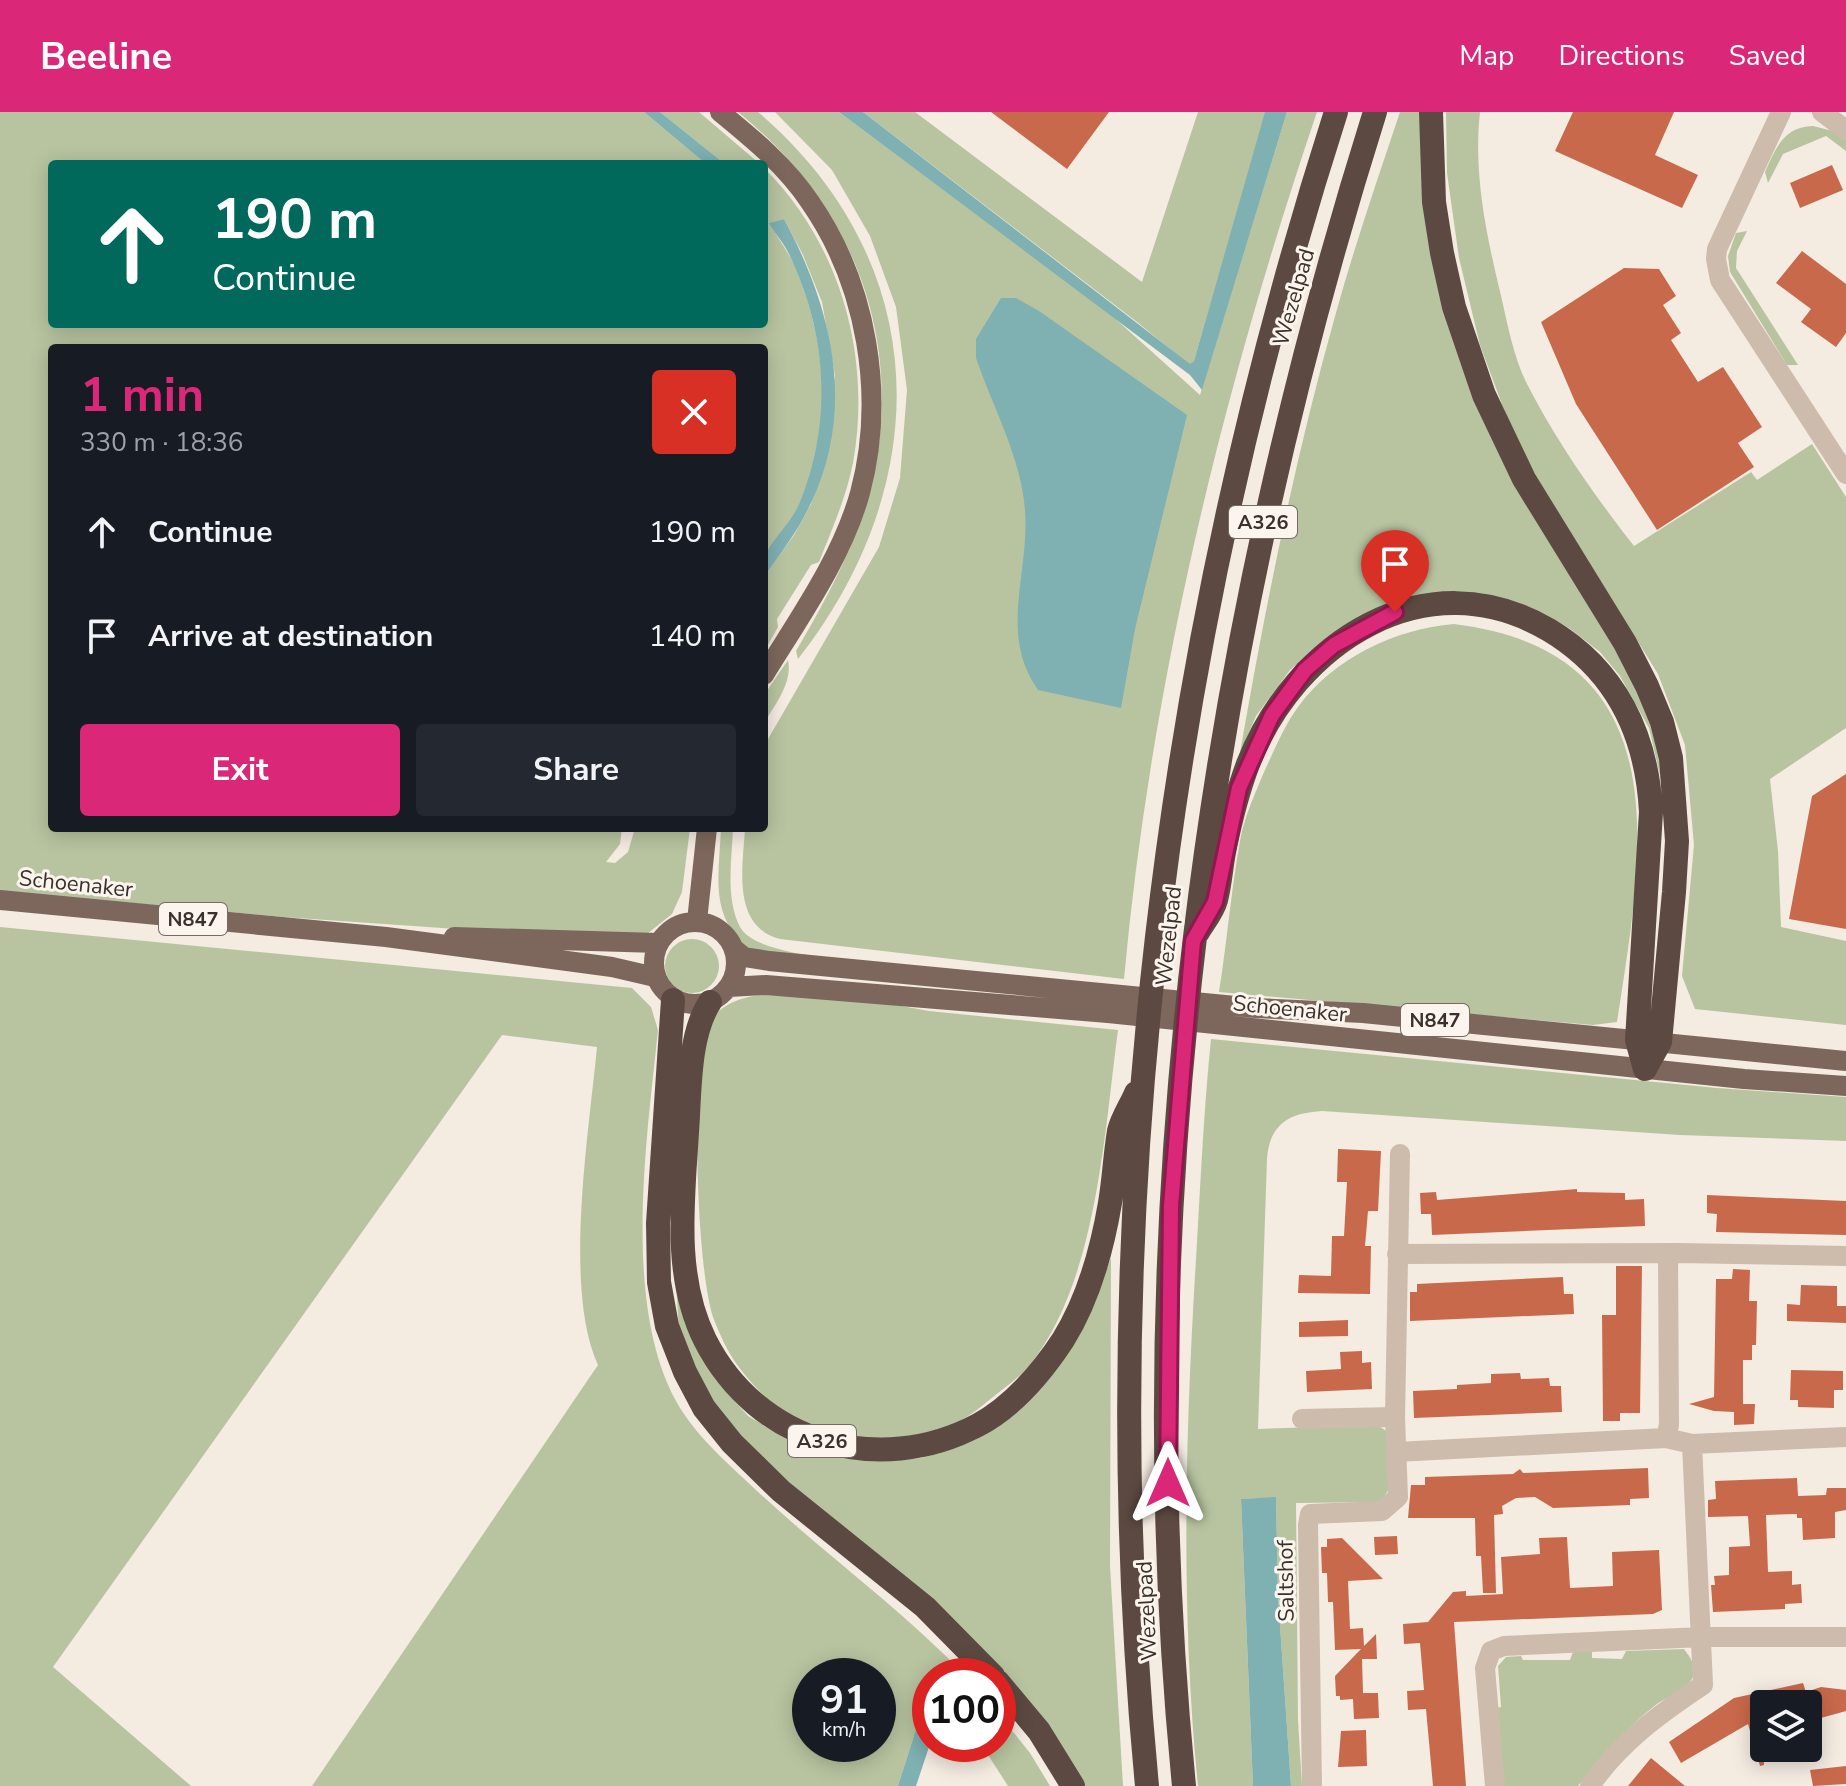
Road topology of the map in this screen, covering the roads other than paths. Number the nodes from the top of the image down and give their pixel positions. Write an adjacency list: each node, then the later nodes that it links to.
1 (720, 112): 9 (main road)
2 (1336, 112): 26 (highway, Wezelpad / A326)
3 (1375, 112): 14 (highway, Wezelpad / A326)
4 (1431, 112): 23 (highway, A326)
5 (1781, 112): 8 (street)
6 (1822, 112): 7 (street)
7 (1846, 130)
8 (1846, 474)
9 (768, 668)
10 (707, 832): 12 (main road)
11 (0, 900): 13 (main road, Schoenaker / N847)
12 (697, 921): 15 (main road, N847); 16 (main road, N847)
13 (386, 937): 15 (main road, Schoenaker / N847); 17 (main road, Schoenaker / N847)
14 (1193, 941): 23 (highway, A326); 44 (highway, Wezelpad / A326)
15 (658, 943): 17 (main road)
16 (733, 948): 18 (main road); 21 (main road, Schoenaker / N847)
17 (655, 977): 19 (main road)
18 (729, 987): 20 (main road); 21 (main road, Schoenaker / N847)
19 (673, 1000): 20 (main road); 40 (highway, A326)
20 (710, 1002): 26 (highway, A326)
21 (1109, 1004): 22 (main road, Schoenaker / N847)
22 (1230, 1016): 23 (main road, Schoenaker / N847); 25 (main road, Schoenaker / N847)
23 (1648, 1041): 24 (main road, Schoenaker / N847); 25 (highway, A326)
24 (1846, 1061)
25 (1645, 1069): 27 (main road, Schoenaker / N847)
26 (1143, 1079): 43 (highway, Wezelpad / A326)
27 (1846, 1086)
28 (1400, 1154): 30 (street, Saltshof)
29 (1668, 1253): 30 (street); 31 (street); 35 (street)
30 (1397, 1254): 32 (street, Saltshof)
31 (1846, 1256)
32 (1395, 1417): 33 (street); 37 (street, Saltshof)
33 (1302, 1419)
34 (1846, 1437): 36 (street)
35 (1666, 1438): 36 (street); 37 (street)
36 (1692, 1444): 38 (street)
37 (1396, 1452): 45 (street, Saltshof)
38 (1702, 1637): 39 (street); 46 (street); 47 (street)
39 (1846, 1637)
40 (975, 1658)
41 (1016, 1704): 42 (highway)
42 (1073, 1786)
43 (1147, 1786)
44 (1184, 1786)
45 (1312, 1786)
46 (1495, 1786)
47 (1590, 1786)

